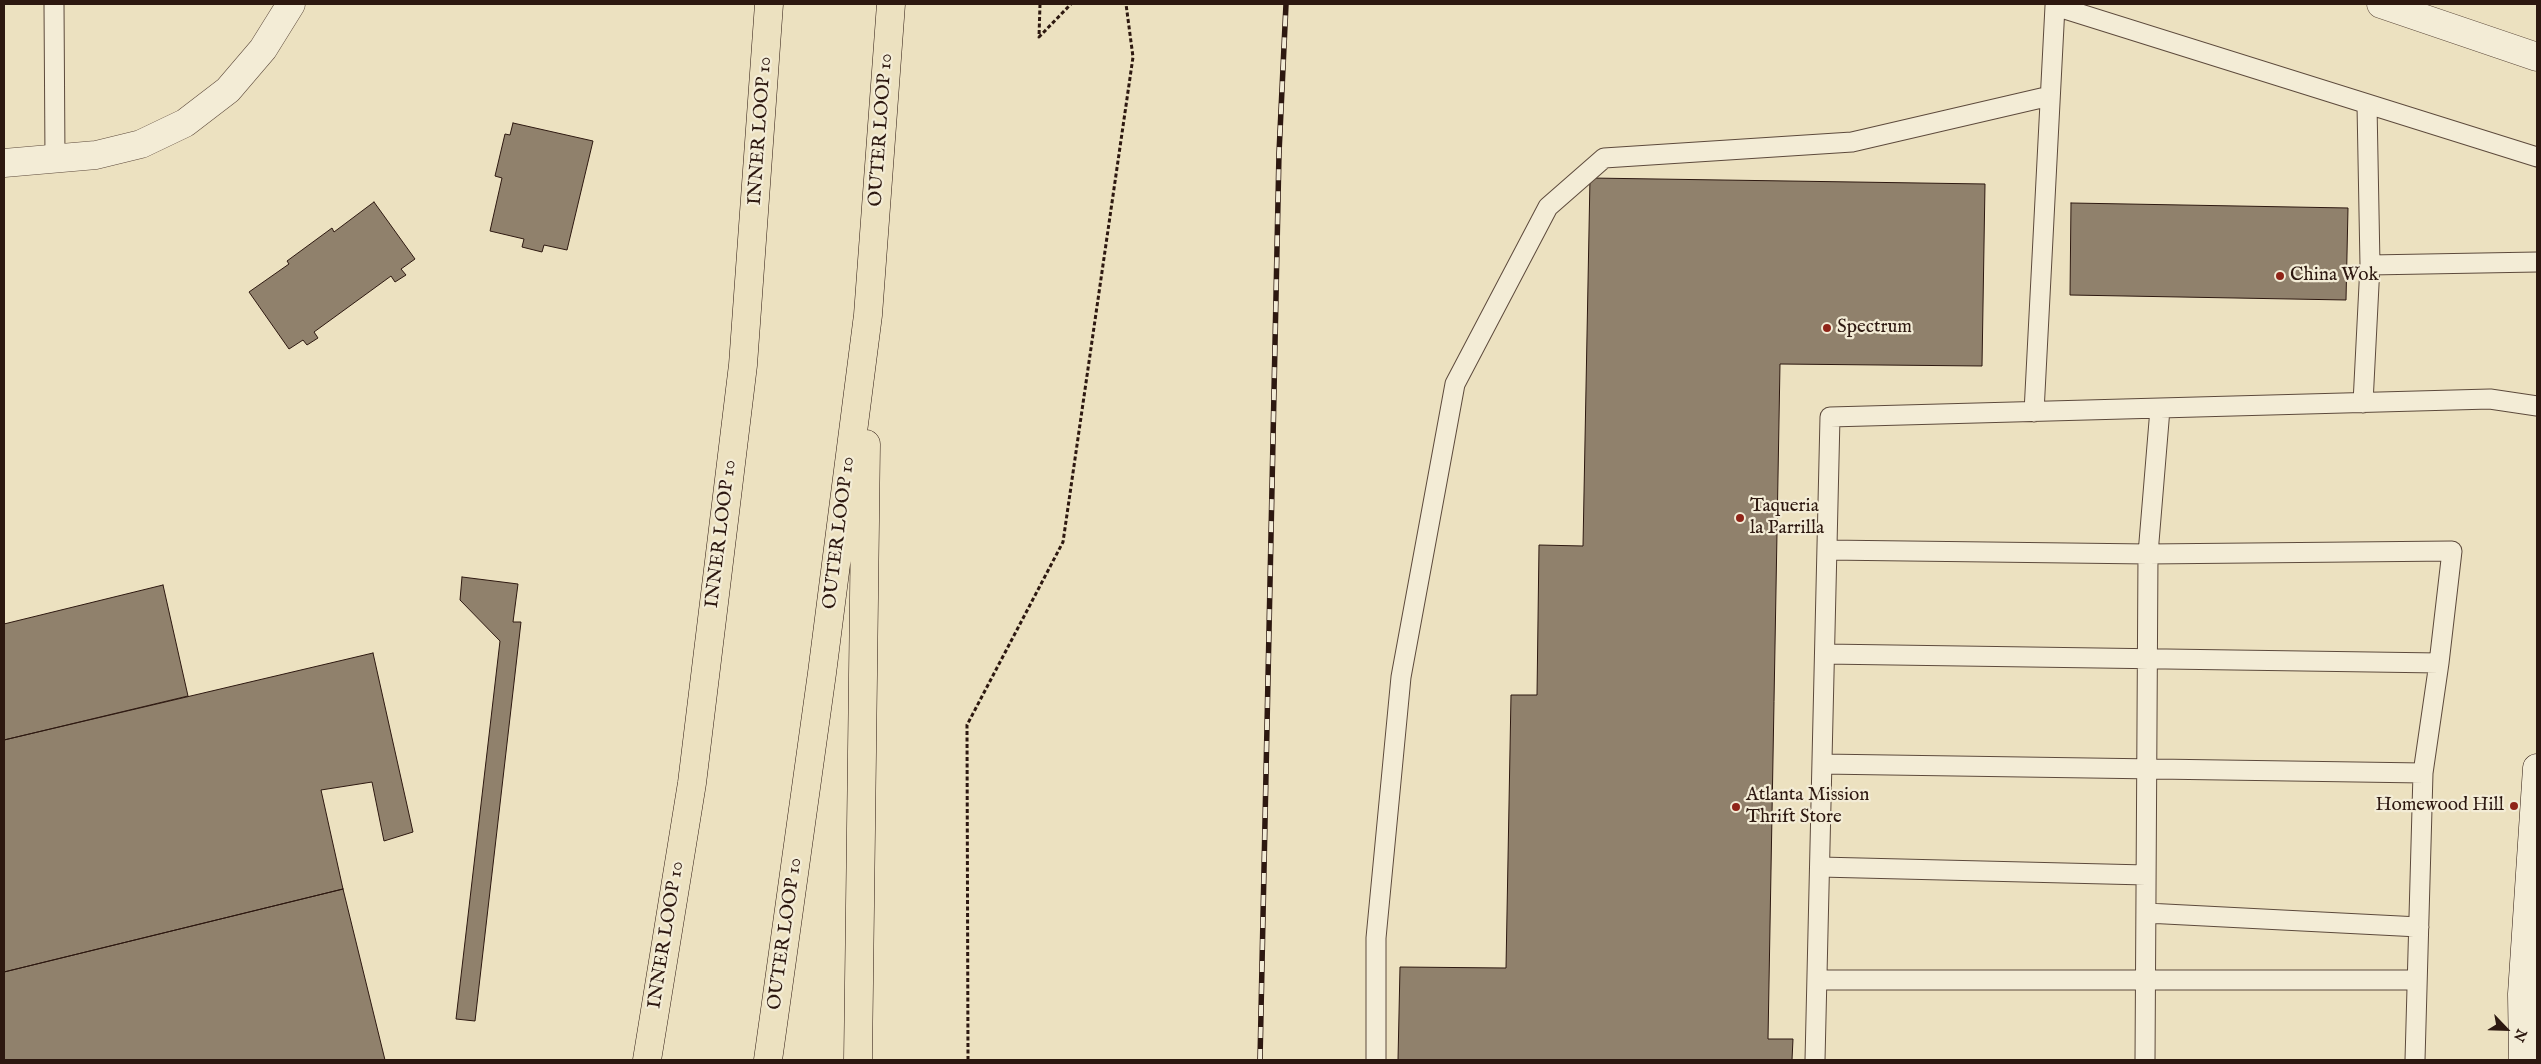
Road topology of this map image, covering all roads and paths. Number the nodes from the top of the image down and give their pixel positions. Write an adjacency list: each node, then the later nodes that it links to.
1 (54, 4): 14 (lane)
2 (291, 4): 14 (street)
3 (769, 4): 39 (highway, INNER LOOP 10)
4 (891, 4): 18 (highway, OUTER LOOP 10)
5 (1040, 4): 6 (path)
6 (1071, 4)
7 (1126, 4): 42 (path)
8 (2382, 4): 10 (street)
9 (2103, 12): 11 (lane); 12 (lane)
10 (2537, 57)
11 (2050, 96): 22 (lane); 43 (lane)
12 (2367, 105): 13 (lane); 17 (lane)
13 (2537, 157)
14 (55, 159): 15 (street)
15 (4, 163)
16 (2537, 262): 17 (lane)
17 (2370, 265): 19 (lane)
18 (868, 315): 40 (highway, OUTER LOOP 10); 41 (highway)
19 (2363, 403): 20 (lane); 21 (lane)
20 (2537, 406)
21 (2160, 409): 22 (lane); 24 (lane)
22 (2034, 412): 23 (lane)
23 (1827, 550): 24 (lane); 25 (lane)
24 (2148, 554): 26 (lane); 27 (lane)
25 (1825, 654): 26 (lane); 28 (lane)
26 (2148, 659): 27 (lane); 30 (lane)
27 (2439, 663): 31 (lane)
28 (1822, 764): 30 (lane); 32 (lane)
29 (2537, 768): 47 (street)
30 (2146, 770): 31 (lane); 33 (lane)
31 (2423, 773): 35 (lane)
32 (1820, 867): 33 (lane); 36 (lane)
33 (2146, 875): 34 (lane)
34 (2146, 913): 35 (lane); 38 (lane)
35 (2418, 927): 37 (lane)
36 (1817, 980): 38 (lane); 44 (lane)
37 (2417, 980): 38 (lane); 46 (lane)
38 (2145, 981): 45 (lane)
39 (647, 1060)
40 (768, 1060)
41 (858, 1060)
42 (968, 1060)
43 (1376, 1060)
44 (1815, 1060)
45 (2145, 1060)
46 (2415, 1060)
47 (2522, 1060)

